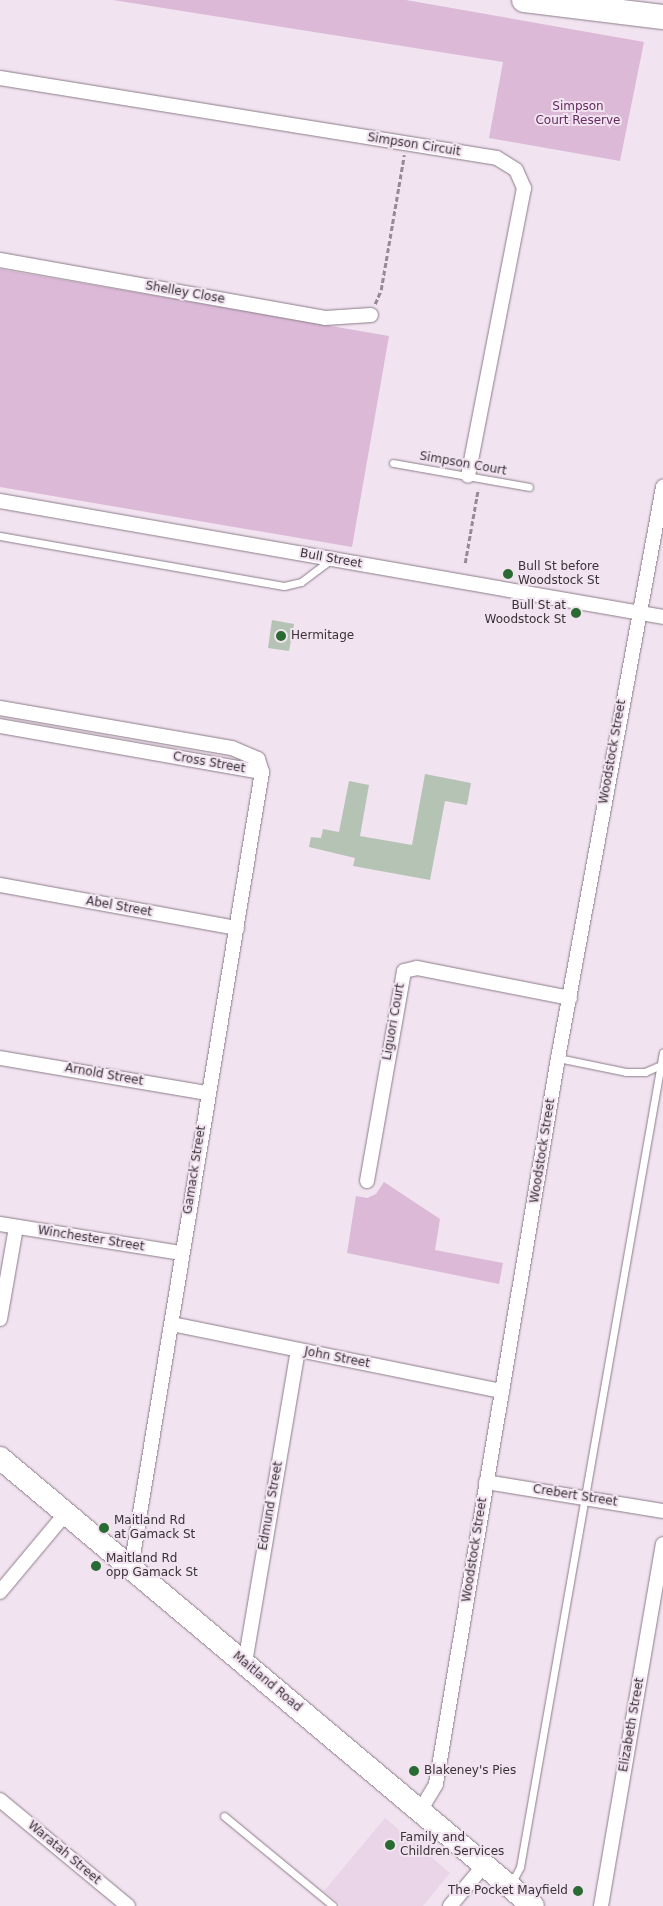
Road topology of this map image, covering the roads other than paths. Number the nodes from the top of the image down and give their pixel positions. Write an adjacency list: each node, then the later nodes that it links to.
1 (524, 0): 2 (highway)
2 (663, 17)
3 (0, 78): 7 (street, Simpson Circuit)
4 (0, 260): 5 (street, Shelley Close)
5 (371, 315)
6 (393, 463): 7 (lane, Simpson Court)
7 (468, 476): 8 (lane, Simpson Court)
8 (529, 487)
9 (663, 488): 13 (street, Woodstock Street)
10 (0, 501): 12 (street, Bull Street)
11 (0, 536): 12 (lane)
12 (331, 559): 13 (street, Bull Street)
13 (638, 612): 14 (street, Bull Street); 20 (street, Woodstock Street)
14 (663, 616)
15 (0, 708): 17 (street, Cross Street)
16 (0, 726): 17 (street, Cross Street)
17 (262, 772): 19 (street, Gamack Street)
18 (0, 885): 19 (street, Abel Street)
19 (237, 928): 25 (street, Gamack Street)
20 (570, 998): 23 (street, Woodstock Street); 26 (street, Liguori Court)
21 (663, 1052): 24 (lane)
22 (0, 1058): 25 (street, Arnold Street)
23 (558, 1058): 24 (lane); 33 (street, Woodstock Street)
24 (662, 1064): 36 (lane)
25 (208, 1093): 29 (street, Gamack Street)
26 (366, 1181)
27 (0, 1224): 28 (street, Winchester Street)
28 (16, 1227): 29 (street, Winchester Street); 30 (street)
29 (182, 1253): 31 (street, Gamack Street)
30 (0, 1319)
31 (172, 1324): 32 (street, John Street); 40 (street, Gamack Street)
32 (298, 1350): 33 (street, John Street); 42 (street, Edmund Street)
33 (502, 1390): 35 (street, Woodstock Street)
34 (0, 1458): 38 (main road, Maitland Road)
35 (486, 1482): 36 (street, Crebert Street); 44 (street, Woodstock Street)
36 (584, 1497): 37 (street, Crebert Street); 47 (lane)
37 (663, 1510)
38 (66, 1513): 40 (main road, Maitland Road); 41 (street)
39 (663, 1544): 52 (street, Elizabeth Street)
40 (131, 1568): 42 (main road, Maitland Road)
41 (0, 1592)
42 (245, 1663): 44 (main road, Maitland Road)
43 (0, 1800): 48 (street, Waratah Street)
44 (420, 1811): 46 (main road, Maitland Road)
45 (224, 1816): 49 (lane)
46 (485, 1864): 47 (main road, Maitland Road); 50 (street)
47 (509, 1886): 51 (main road, Maitland Road)
48 (128, 1906)
49 (332, 1906)
50 (450, 1906)
51 (533, 1906)
52 (601, 1906)

